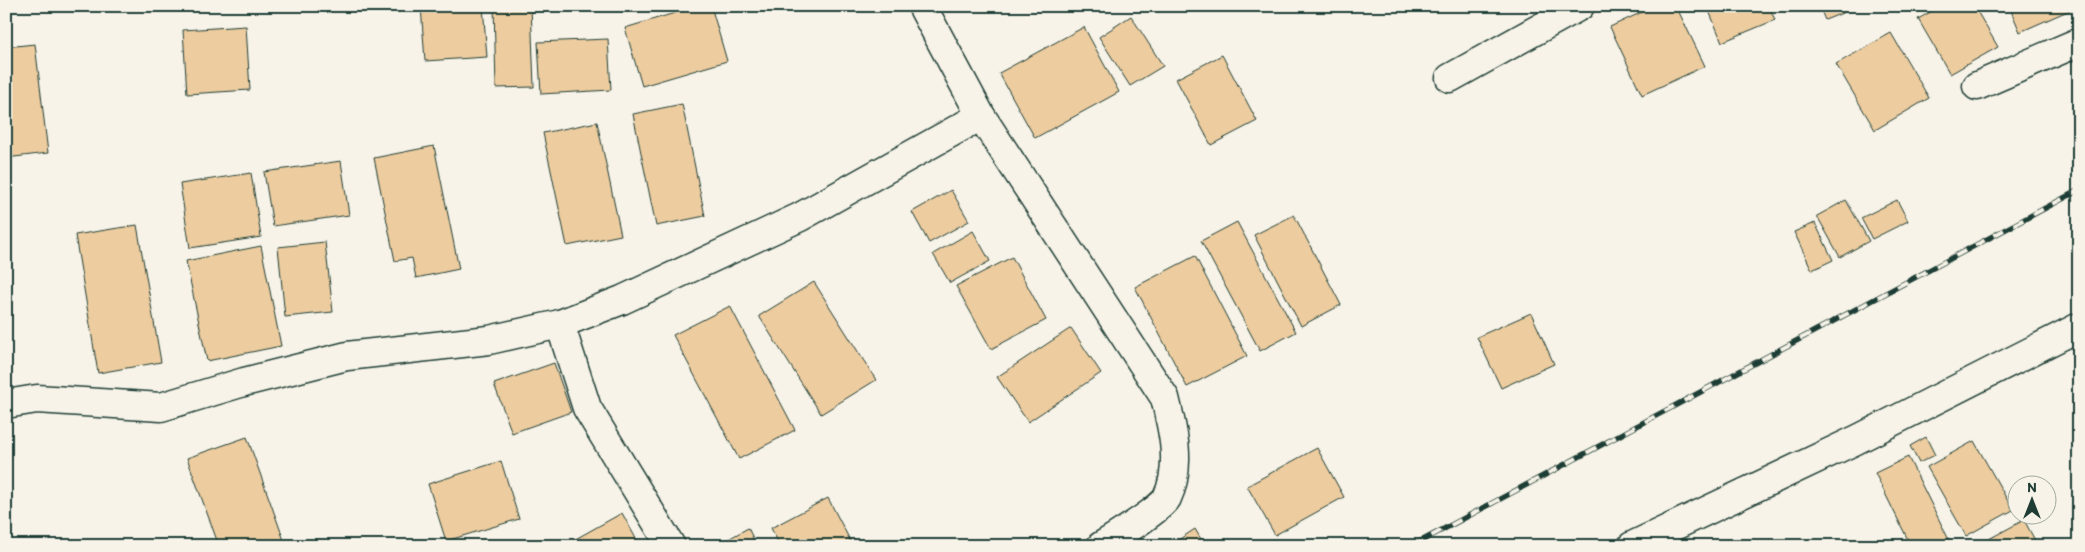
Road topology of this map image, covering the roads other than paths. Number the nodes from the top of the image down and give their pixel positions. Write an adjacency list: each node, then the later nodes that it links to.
1 (922, 6): 6 (street)
2 (1580, 6): 4 (street)
3 (2079, 42): 5 (street)
4 (1450, 78)
5 (1977, 86)
6 (981, 116): 7 (street); 11 (street)
7 (560, 324): 9 (street); 10 (street)
8 (2079, 327): 12 (street)
9 (6, 404)
10 (671, 546)
11 (1101, 546)
12 (1632, 546)

